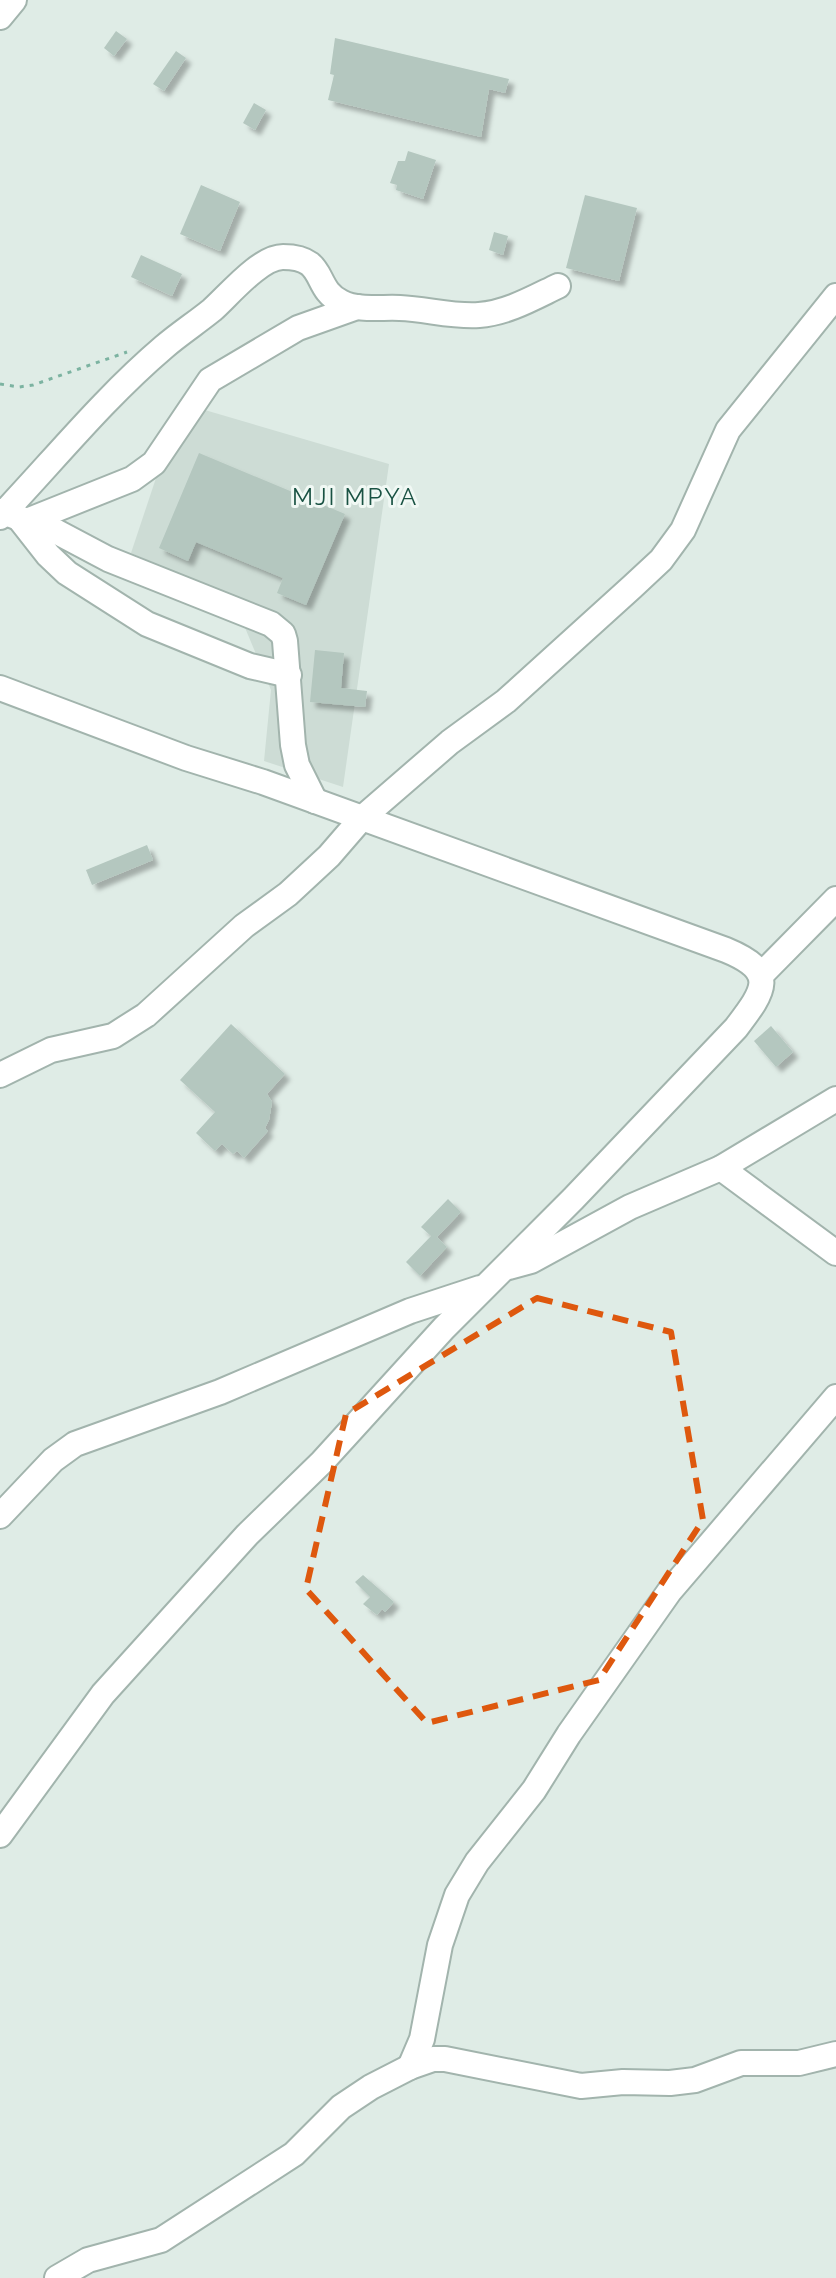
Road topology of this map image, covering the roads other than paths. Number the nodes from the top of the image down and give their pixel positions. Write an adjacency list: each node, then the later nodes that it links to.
1 (14, 0): 2 (street)
2 (0, 17)
3 (558, 286): 5 (street)
4 (836, 296): 10 (street)
5 (357, 307): 6 (street); 6 (street)
6 (10, 516): 7 (street); 7 (street)
7 (289, 675): 9 (street)
8 (0, 688): 9 (street)
9 (315, 801): 10 (street)
10 (361, 819): 12 (street); 13 (street)
11 (836, 899): 12 (street)
12 (761, 975): 17 (street)
13 (0, 1075)
14 (836, 1099): 15 (street)
15 (721, 1168): 16 (street); 17 (street)
16 (836, 1253)
17 (495, 1277): 19 (street); 20 (street)
18 (836, 1397): 22 (street)
19 (0, 1516)
20 (0, 1835)
21 (836, 2054): 22 (street)
22 (410, 2067): 23 (street)
23 (57, 2278)

